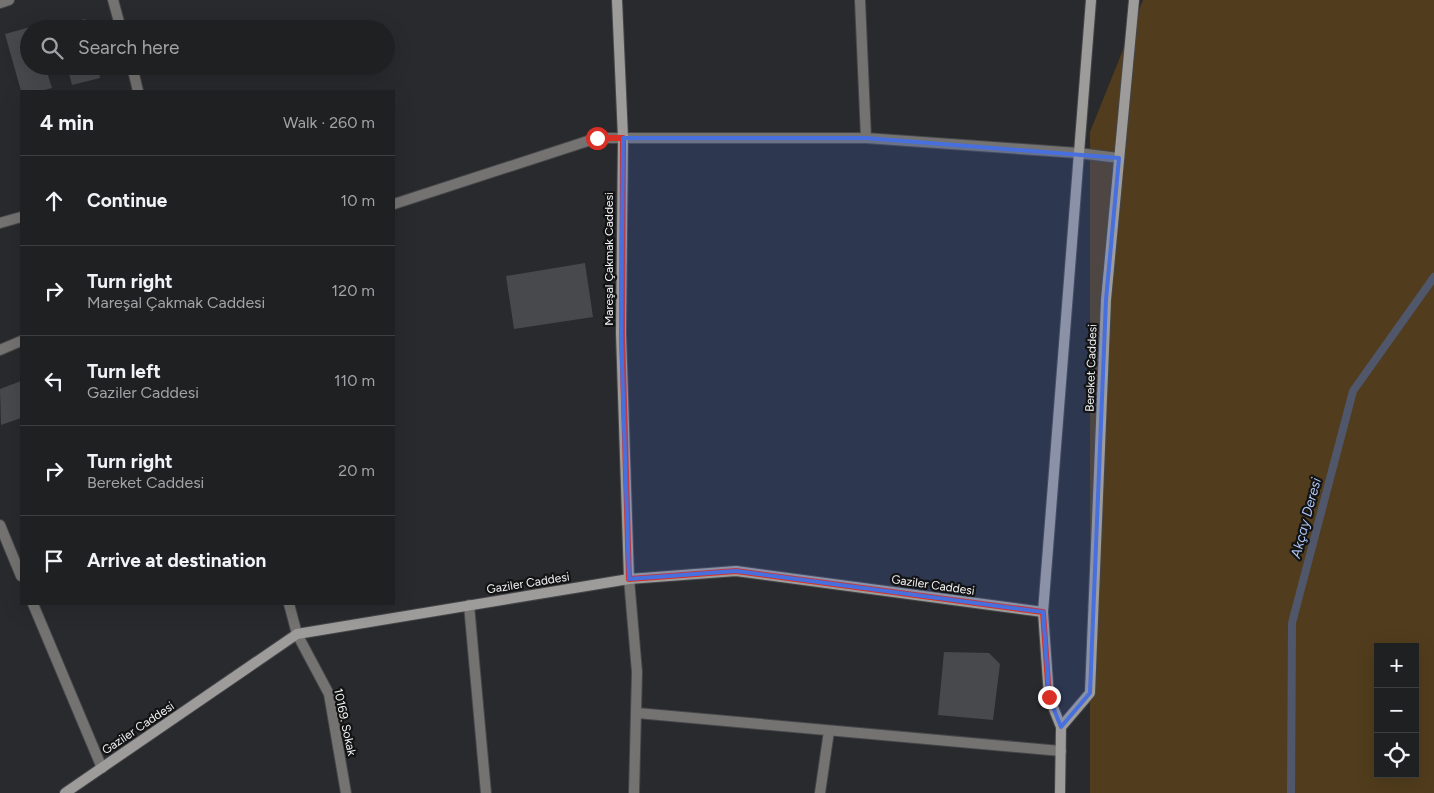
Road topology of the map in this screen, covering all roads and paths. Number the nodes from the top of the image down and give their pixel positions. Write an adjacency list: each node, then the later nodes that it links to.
1 (9, 0): 7 (street)
2 (113, 0): 8 (street)
3 (617, 0): 11 (street, Mareşal Çakmak Caddesi)
4 (860, 0): 12 (street)
5 (1091, 0): 13 (street)
6 (1134, 0): 14 (street, Bereket Caddesi)
7 (0, 3)
8 (119, 20)
9 (134, 75): 10 (street)
10 (138, 90)
11 (623, 138): 12 (street); 15 (street); 22 (street, Mareşal Çakmak Caddesi)
12 (866, 138): 13 (street)
13 (1078, 153): 14 (street); 26 (street)
14 (1119, 158): 29 (street, Bereket Caddesi)
15 (395, 204)
16 (20, 216): 17 (street)
17 (0, 223)
18 (20, 341): 19 (street)
19 (0, 350)
20 (0, 525): 21 (street)
21 (20, 574)
22 (629, 579): 25 (street, Gaziler Caddesi); 26 (street, Gaziler Caddesi); 28 (street)
23 (33, 605): 32 (street)
24 (289, 605): 27 (street, 10169. Sokak)
25 (469, 605): 27 (street, Gaziler Caddesi); 35 (street)
26 (1043, 612): 29 (street)
27 (297, 634): 32 (street, Gaziler Caddesi); 34 (street, 10169. Sokak)
28 (637, 713): 30 (street); 36 (street)
29 (1061, 727): 31 (street)
30 (829, 731): 31 (street); 37 (street)
31 (1061, 751): 38 (street)
32 (102, 768): 33 (street, Gaziler Caddesi)
33 (68, 792)
34 (346, 793)
35 (486, 793)
36 (634, 793)
37 (820, 793)
38 (1060, 793)

